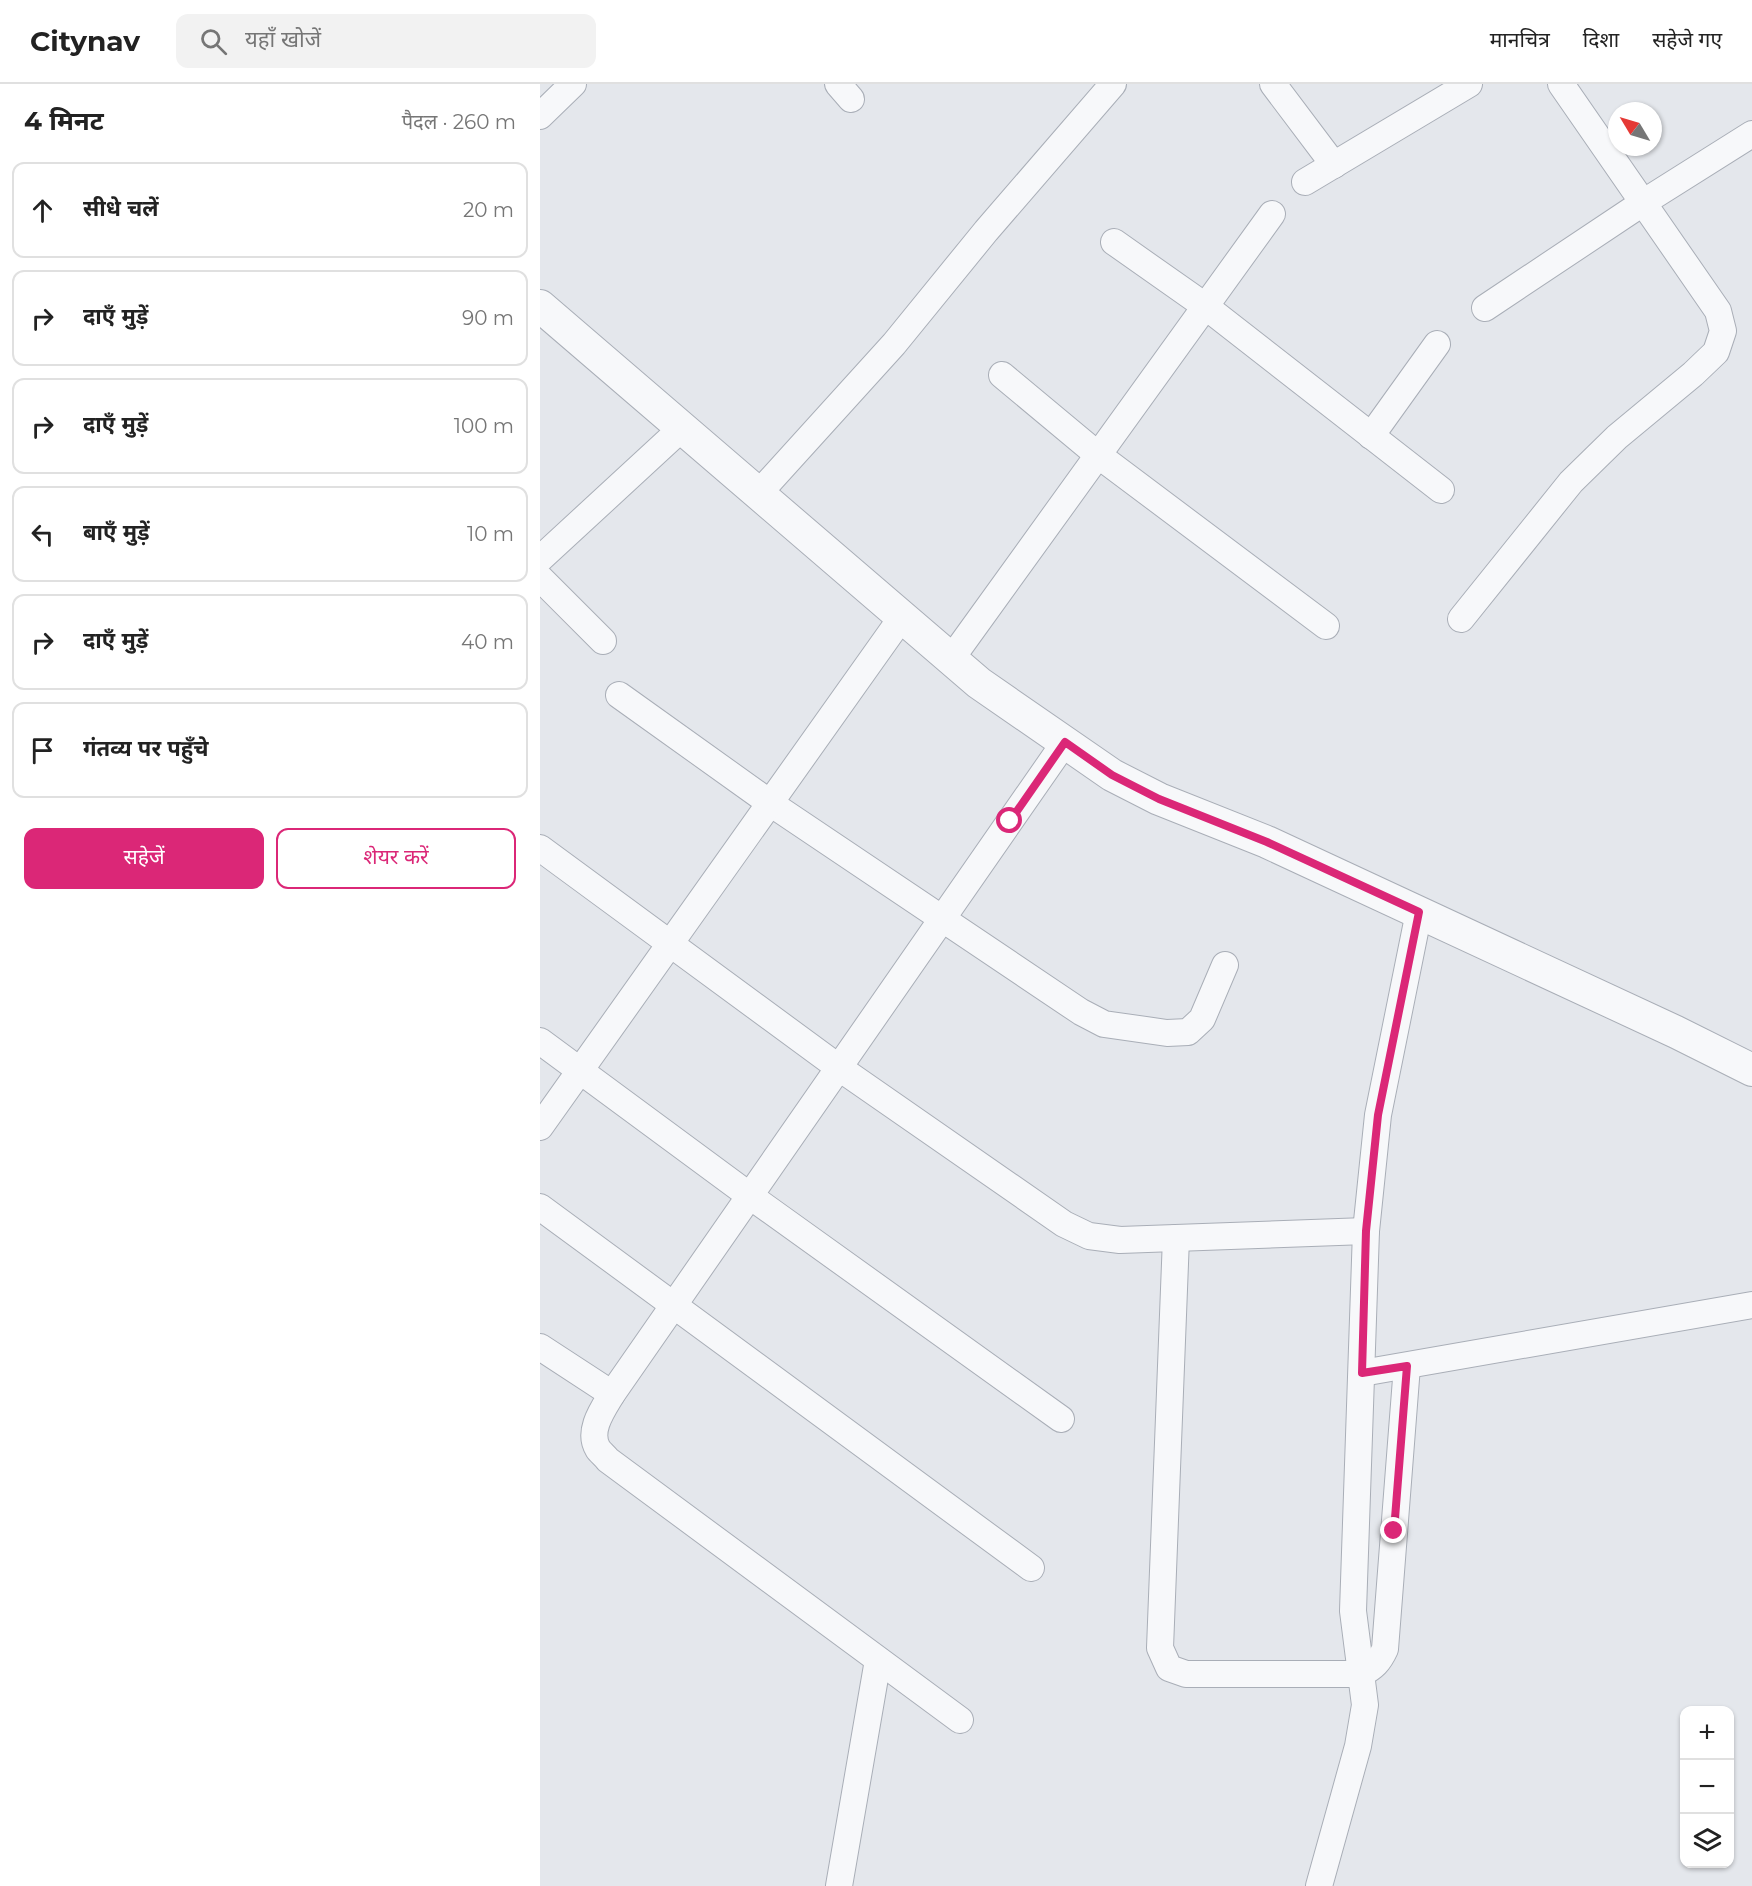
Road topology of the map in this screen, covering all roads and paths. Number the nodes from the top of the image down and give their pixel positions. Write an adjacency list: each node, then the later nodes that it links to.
1 (573, 84): 6 (street)
2 (1274, 84): 8 (street)
3 (1469, 84): 8 (street)
4 (1562, 84): 10 (street)
5 (1104, 87): 22 (street)
6 (540, 116)
7 (1752, 134): 10 (street)
8 (1334, 165): 9 (street)
9 (1305, 182)
10 (1644, 202): 15 (street); 26 (street)
11 (1272, 214): 14 (street)
12 (1114, 242): 14 (street)
13 (540, 306): 18 (street)
14 (1205, 306): 19 (street); 20 (street)
15 (1485, 308)
16 (1437, 344): 19 (street)
17 (1002, 375): 20 (street)
18 (682, 428): 22 (street); 23 (street)
19 (1371, 435): 21 (street)
20 (1098, 455): 27 (street); 29 (street)
21 (1441, 490)
22 (758, 494): 25 (street)
23 (540, 559)
24 (540, 578): 28 (street)
25 (902, 617): 29 (street); 32 (street)
26 (1461, 619)
27 (1326, 626)
28 (603, 641)
29 (951, 659): 31 (street)
30 (620, 695): 32 (street)
31 (1065, 742): 34 (street); 35 (street)
32 (770, 803): 35 (street); 36 (street)
33 (540, 848): 36 (street)
34 (1419, 912): 40 (street); 45 (street)
35 (942, 919): 37 (street); 39 (street)
36 (671, 944): 39 (street); 41 (street)
37 (1225, 965)
38 (540, 1041): 41 (street)
39 (838, 1067): 43 (street); 46 (street)
40 (1752, 1070)
41 (582, 1071): 42 (street); 43 (street)
42 (540, 1127)
43 (750, 1196): 47 (street); 53 (street)
44 (540, 1207): 47 (street)
45 (1366, 1231): 46 (street); 51 (street)
46 (1176, 1238): 56 (street)
47 (674, 1305): 52 (street); 54 (street)
48 (1752, 1305): 50 (street)
49 (540, 1347): 52 (street)
50 (1407, 1366): 51 (street); 56 (street)
51 (1362, 1373): 56 (street)
52 (612, 1394): 55 (street)
53 (1061, 1419)
54 (1031, 1568)
55 (878, 1660): 57 (street); 58 (street)
56 (1361, 1674): 59 (street)
57 (960, 1720)
58 (839, 1886)
59 (1319, 1886)

